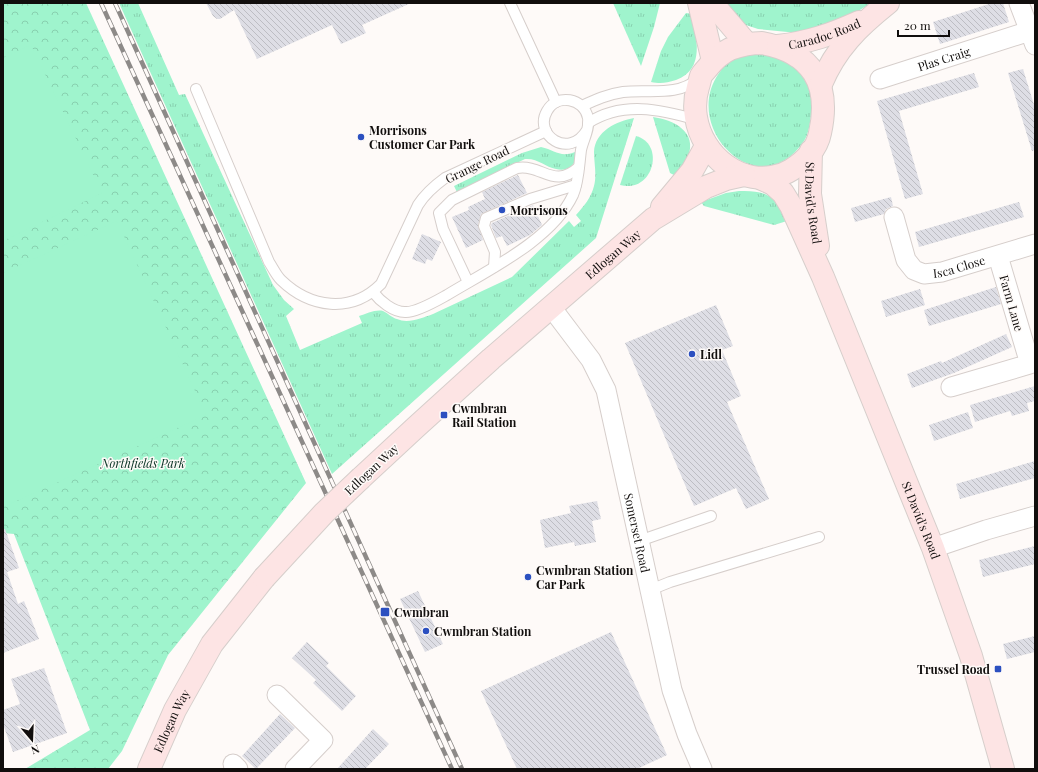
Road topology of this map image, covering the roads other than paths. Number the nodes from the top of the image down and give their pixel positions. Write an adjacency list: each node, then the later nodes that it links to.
1 (510, 3): 14 (lane)
2 (699, 3): 10 (street, St David's Road)
3 (712, 3): 8 (street)
4 (888, 3): 6 (street, Caradoc Road)
5 (1019, 3): 7 (street)
6 (870, 18): 9 (street, Caradoc Road); 12 (street, Caradoc Road)
7 (1033, 38): 11 (street, Plas Craig)
8 (747, 44): 9 (street, St David's Road); 10 (street, St David's Road)
9 (778, 46): 12 (street, St David's Road)
10 (707, 68): 15 (lane); 16 (street, St David's Road)
11 (880, 79)
12 (820, 84): 20 (street, St David's Road)
13 (196, 89): 31 (lane)
14 (556, 102): 15 (lane); 18 (lane)
15 (582, 106): 17 (lane)
16 (697, 120): 17 (lane); 19 (street, St David's Road)
17 (588, 127): 18 (lane); 21 (lane)
18 (546, 131): 31 (lane, Grange Road)
19 (706, 146): 22 (street, St David's Road); 25 (street, Edlogan Way)
20 (811, 151): 22 (street, St David's Road); 29 (street, St David's Road)
21 (580, 167): 23 (lane); 30 (lane)
22 (753, 177): 25 (street, Edlogan Way); 29 (street, St David's Road)
23 (576, 185): 28 (lane); 28 (lane)
24 (894, 217): 27 (street, Isca Close)
25 (653, 219): 32 (street, Edlogan Way)
26 (1035, 244): 27 (street, Isca Close)
27 (998, 256): 33 (street, Farm Lane)
28 (494, 267): 30 (lane)
29 (824, 277): 38 (street, St David's Road)
30 (468, 282): 31 (lane)
31 (373, 292)
32 (551, 307): 37 (street, Somerset Road); 42 (street, Edlogan Way, bridge)
33 (951, 387)
34 (711, 516): 37 (lane)
35 (1035, 516): 38 (street)
36 (819, 537): 39 (lane)
37 (639, 541): 39 (street, Somerset Road)
38 (933, 548): 44 (street, St David's Road)
39 (650, 590): 43 (street, Somerset Road)
40 (277, 696): 41 (street)
41 (300, 767)
42 (148, 769)
43 (702, 769)
44 (1003, 769)

